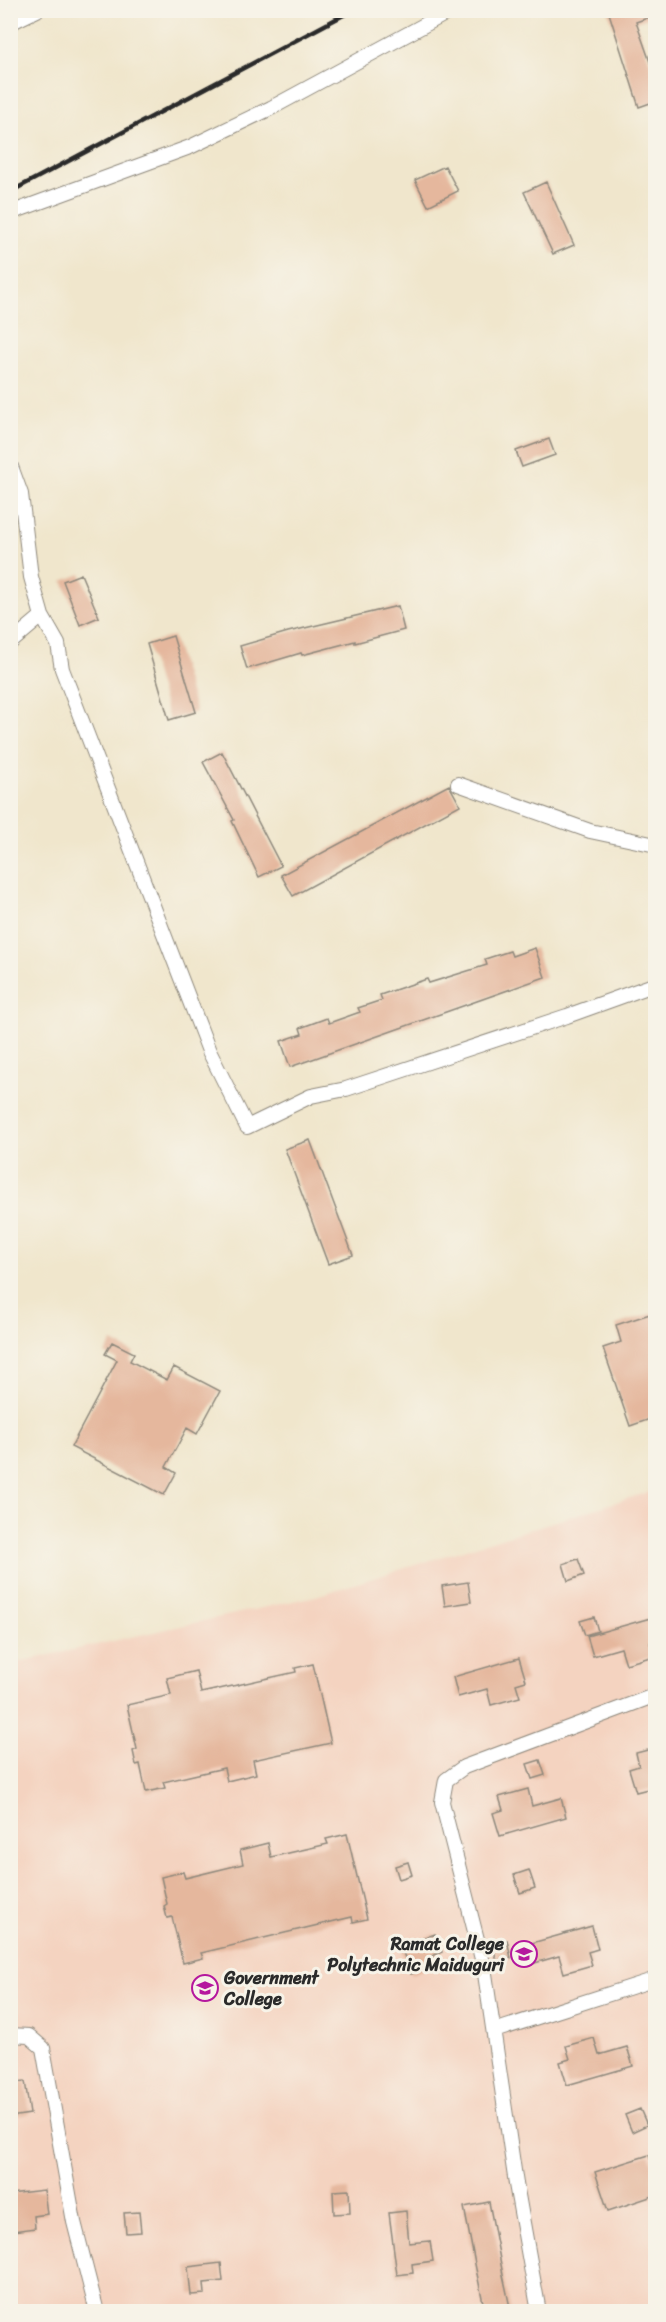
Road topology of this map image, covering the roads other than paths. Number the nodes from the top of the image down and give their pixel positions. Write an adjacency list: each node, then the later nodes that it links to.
1 (37, 10): 3 (street)
2 (452, 10): 4 (street)
3 (10, 23)
4 (10, 213)
5 (10, 464): 6 (street)
6 (42, 616): 7 (street); 10 (street)
7 (10, 643)
8 (458, 784): 9 (street)
9 (656, 845)
10 (656, 984)
11 (656, 1695): 13 (street)
12 (656, 1979): 13 (street)
13 (495, 2031): 16 (street)
14 (10, 2035): 15 (street)
15 (97, 2312)
16 (539, 2312)

